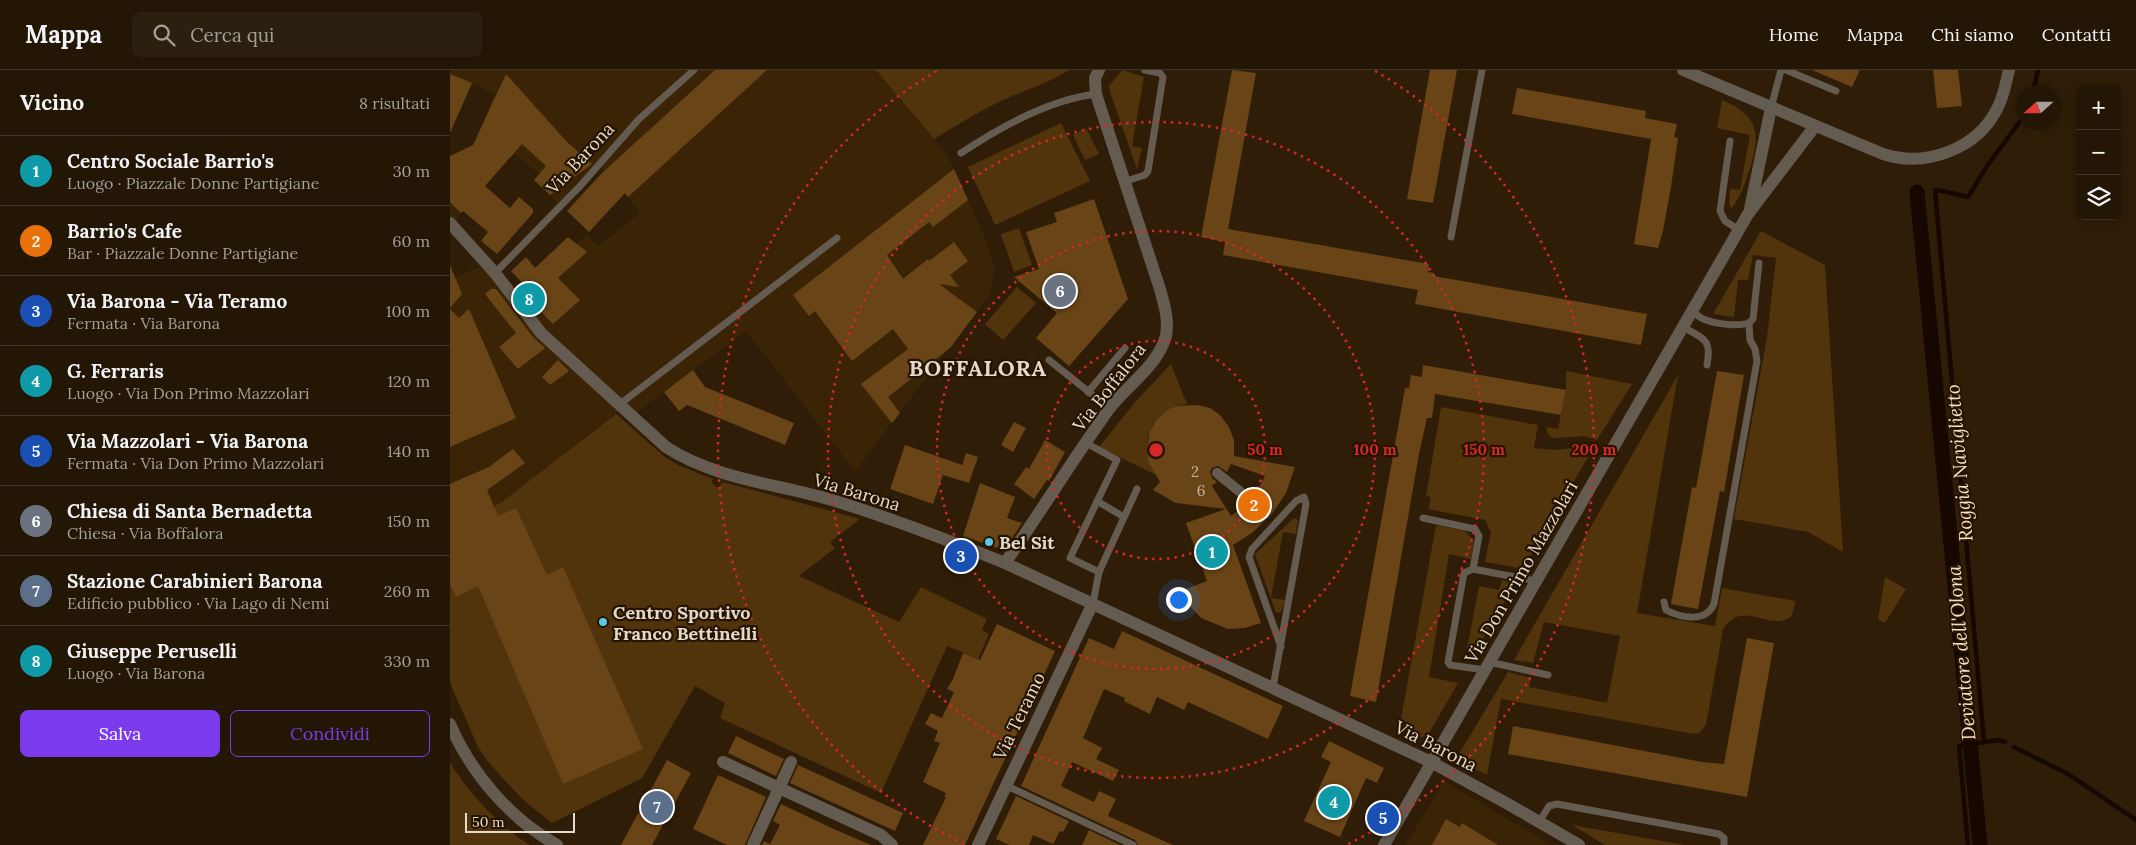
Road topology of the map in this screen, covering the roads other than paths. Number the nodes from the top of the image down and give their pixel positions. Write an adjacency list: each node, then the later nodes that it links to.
1 (694, 70): 22 (lane, Via Barona)
2 (1099, 70): 10 (street, Via Boffalora)
3 (1145, 70): 15 (lane)
4 (1482, 70): 19 (lane)
5 (1683, 70): 11 (street)
6 (1782, 70): 11 (lane)
7 (1786, 70): 9 (lane)
8 (2009, 70): 12 (street)
9 (1836, 91)
10 (1096, 94): 14 (lane); 15 (street, Via Boffalora)
11 (1771, 108): 12 (street); 16 (street, Via Don Primo Mazzolari)
12 (1815, 126): 16 (street, Via Don Primo Mazzolari)
13 (1730, 141): 18 (lane)
14 (960, 153)
15 (1126, 181): 31 (street, Via Boffalora)
16 (1748, 214): 18 (street, Via Don Primo Mazzolari)
17 (450, 223): 22 (street, Via Barona)
18 (1739, 230): 23 (street, Via Don Primo Mazzolari)
19 (1452, 237)
20 (837, 238): 30 (lane)
21 (1759, 263): 24 (lane)
22 (495, 274): 30 (street, Via Barona)
23 (1692, 312): 24 (lane); 25 (street, Via Don Primo Mazzolari)
24 (1748, 324): 43 (lane)
25 (1683, 327): 28 (lane); 42 (street, Via Don Primo Mazzolari)
26 (1125, 348): 29 (lane)
27 (1050, 360): 29 (lane)
28 (1707, 365)
29 (1088, 392): 31 (lane)
30 (620, 404): 39 (street, Via Barona)
31 (1110, 408): 32 (street, Via Boffalora)
32 (1086, 444): 36 (lane); 39 (street, Via Boffalora)
33 (1217, 473): 35 (street)
34 (1138, 490): 37 (lane)
35 (1249, 499)
36 (1097, 501): 37 (lane); 41 (lane)
37 (1124, 517): 41 (lane)
38 (1423, 518): 40 (lane)
39 (1005, 563): 44 (street, Via Barona)
40 (1473, 569): 42 (lane); 46 (lane)
41 (1099, 572): 44 (lane)
42 (1536, 581): 46 (street, Via Don Primo Mazzolari)
43 (1664, 602)
44 (1093, 603): 48 (street, Via Barona); 53 (street, Via Teramo)
45 (1281, 647): 45 (lane); 48 (lane)
46 (1487, 666): 47 (lane); 52 (street, Via Don Primo Mazzolari)
47 (1548, 675)
48 (1273, 686): 52 (street, Via Barona)
49 (450, 724): 57 (street)
50 (722, 762): 54 (street)
51 (791, 762): 54 (street)
52 (1431, 762): 55 (street, Via Barona); 62 (street, Via Don Primo Mazzolari)
53 (1005, 785): 60 (street, Via Teramo); 61 (lane)
54 (779, 788): 58 (street); 59 (street)
55 (1539, 822): 56 (street, Via Barona); 63 (lane)
56 (1572, 843)
57 (557, 845)
58 (753, 845)
59 (892, 845)
60 (978, 845)
61 (1133, 845)
62 (1384, 845)
63 (1724, 845)

